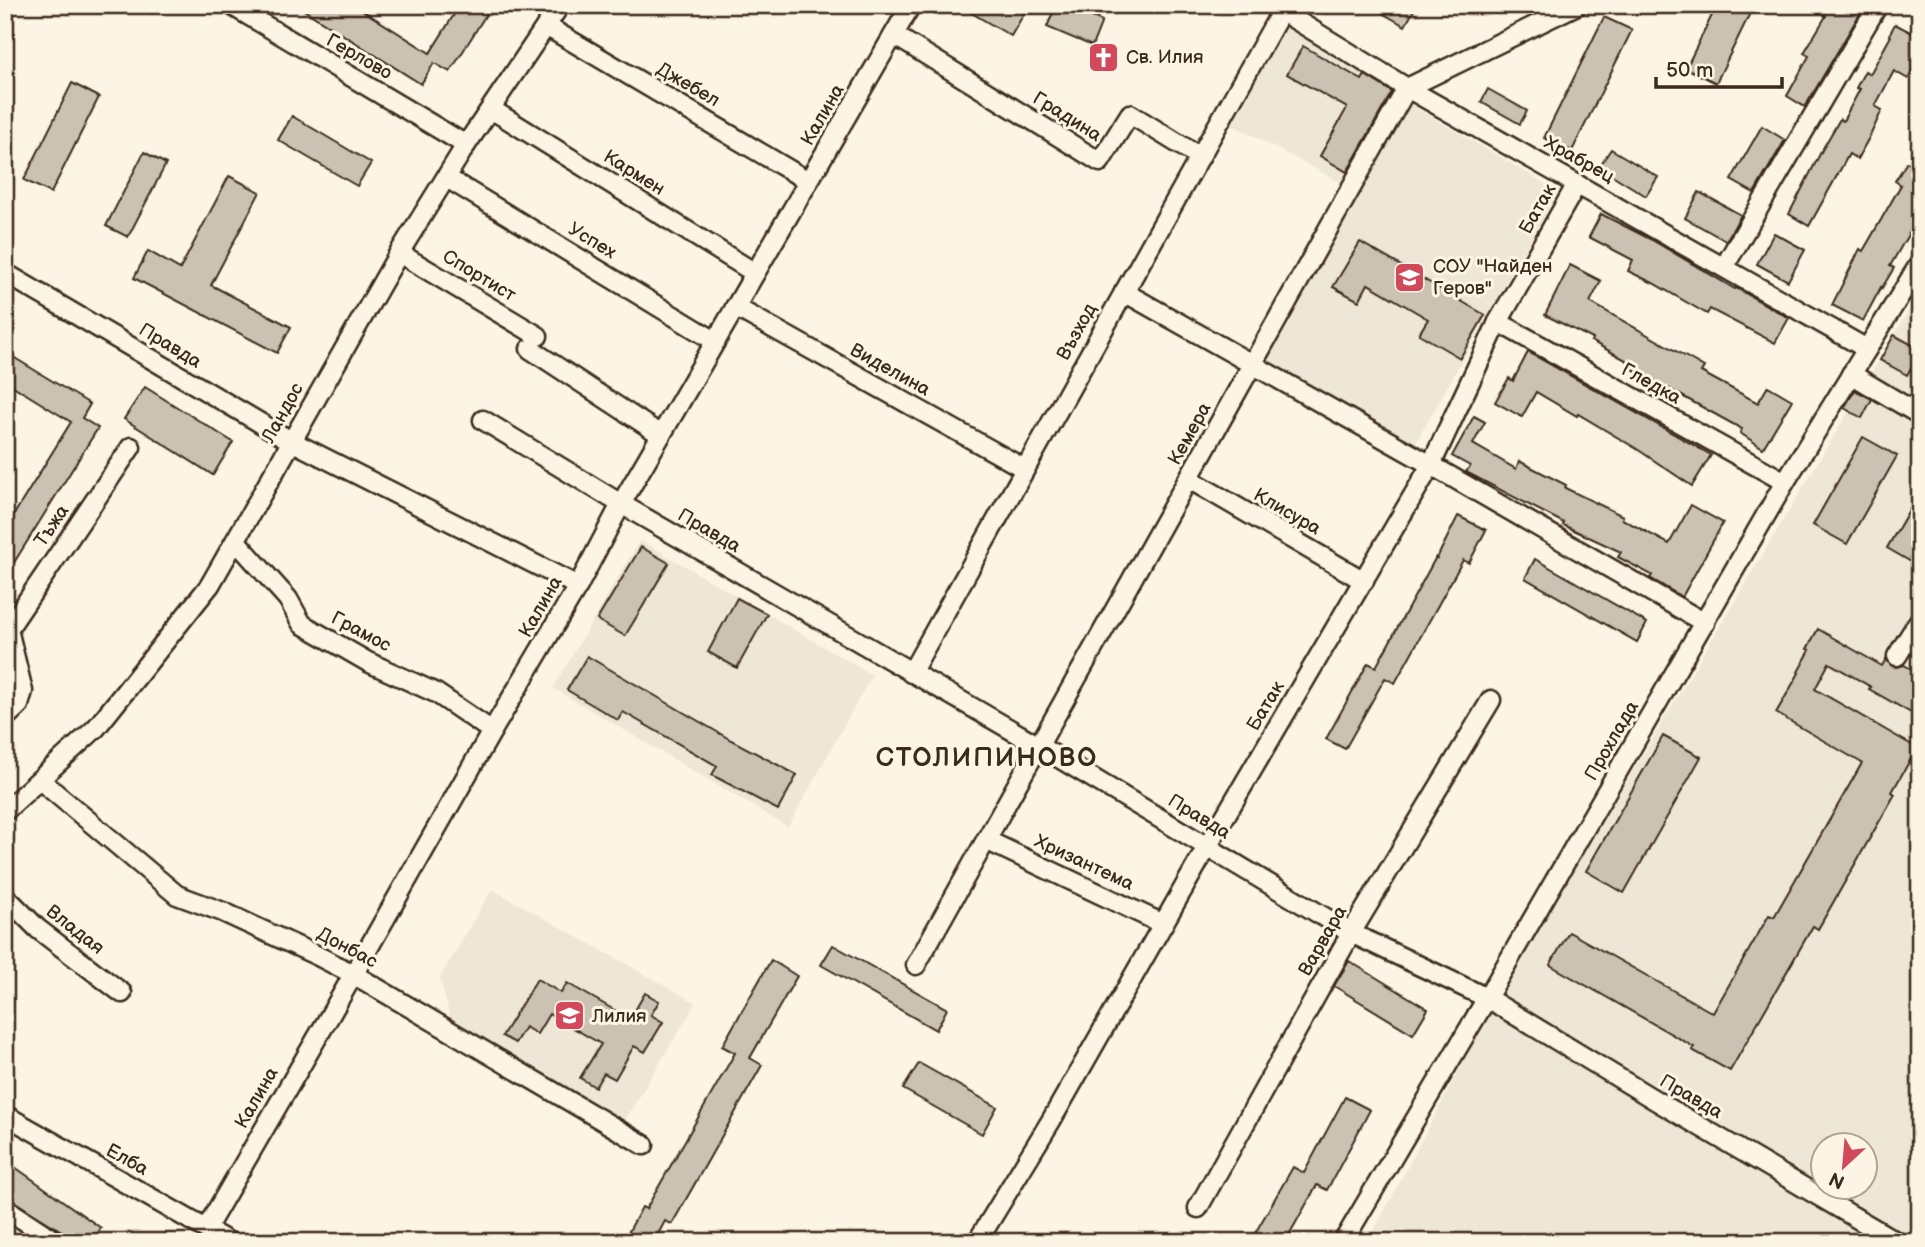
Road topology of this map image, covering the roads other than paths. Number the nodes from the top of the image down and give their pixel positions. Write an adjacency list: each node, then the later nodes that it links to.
1 (231, 5): 11 (street, Герлово)
2 (559, 5): 7 (street, Ландос)
3 (911, 5): 8 (street, Калина)
4 (1577, 5): 9 (street)
5 (1878, 5): 18 (street)
6 (1276, 9): 9 (street, Храбрец); 12 (street, Възход)
7 (546, 26): 10 (street, Ландос); 14 (street, Джебел)
8 (894, 35): 12 (street, Градина); 14 (street, Калина)
9 (1407, 88): 15 (street, Храбрец); 26 (street, Кемера)
10 (491, 109): 11 (street, Ландос); 20 (street, Кармен)
11 (467, 145): 13 (street, Ландос)
12 (1200, 157): 21 (street, Възход)
13 (447, 178): 16 (street, Ландос); 24 (street, Успех)
14 (808, 181): 20 (street, Калина)
15 (1577, 184): 18 (street, Храбрец); 23 (street, Батак)
16 (398, 253): 30 (street, Спортист); 31 (street, Ландос)
17 (1920, 263): 25 (street, Прохлада)
18 (1724, 267): 25 (street, Храбрец)
19 (5, 273): 31 (street, Правда)
20 (755, 273): 22 (street, Калина)
21 (1124, 292): 26 (street); 34 (street, Възход)
22 (735, 307): 24 (street, Калина); 34 (street, Виделина)
23 (1498, 322): 33 (street, Батак); 36 (street, Гледка)
24 (715, 341): 30 (street, Калина)
25 (1867, 349): 27 (street, Прохлада)
26 (1252, 365): 33 (street); 35 (street, Кемера)
27 (1851, 374): 28 (street); 36 (street, Прохлада)
28 (1920, 415)
29 (483, 420): 37 (street, Правда)
30 (661, 435): 37 (street, Калина)
31 (291, 441): 38 (street, Ландос); 40 (street, Правда)
32 (131, 447): 46 (street, Тъжа)
33 (1431, 465): 39 (street, Батак); 42 (street)
34 (1025, 469): 44 (street, Възход)
35 (1189, 479): 39 (street, Клисура); 48 (street, Кемера)
36 (1785, 482): 42 (street, Прохлада)
37 (621, 504): 40 (street, Калина); 44 (street, Правда)
38 (236, 541): 47 (street, Грамос); 49 (street, Ландос)
39 (1364, 581): 52 (street, Батак)
40 (578, 586): 47 (street, Калина)
41 (1920, 619): 43 (street)
42 (1705, 623): 59 (street, Прохлада)
43 (1896, 656)
44 (911, 673): 48 (street, Правда)
45 (1491, 700): 55 (street, Варвара)
46 (5, 718)
47 (492, 730): 57 (street, Калина)
48 (1040, 746): 51 (street, Кемера); 52 (street, Правда)
49 (40, 780): 50 (street, Ландос); 57 (street, Донбас)
50 (5, 811)
51 (986, 840): 54 (street, Хризантема); 56 (street, Кемера)
52 (1207, 847): 54 (street, Батак); 55 (street, Правда)
53 (5, 896): 58 (street, Владая)
54 (1163, 924): 67 (street, Батак)
55 (1351, 933): 59 (street, Правда); 63 (street, Варвара)
56 (916, 965)
57 (353, 974): 61 (street, Донбас); 64 (street, Калина)
58 (122, 993)
59 (1487, 998): 68 (street, Прохлада); 69 (street, Правда)
60 (5, 1115): 64 (street, Елба)
61 (644, 1145)
62 (5, 1208): 65 (street)
63 (1198, 1208)
64 (206, 1229): 66 (street, Елба)
65 (57, 1242)
66 (229, 1242)
67 (977, 1242)
68 (1343, 1242)
69 (1897, 1242)

